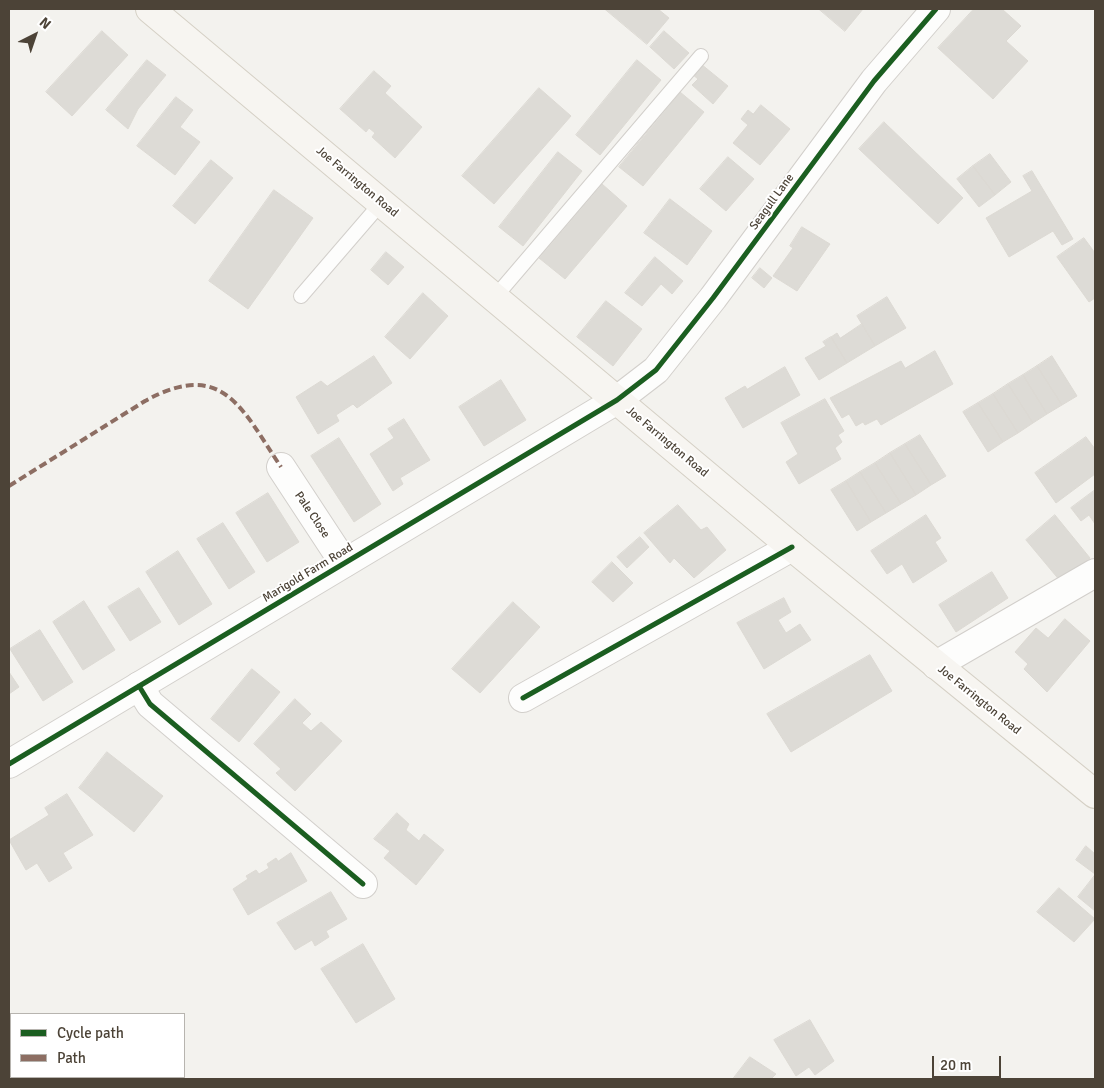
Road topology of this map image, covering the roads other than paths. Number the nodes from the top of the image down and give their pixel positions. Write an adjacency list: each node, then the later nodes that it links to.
1 (150, 9): 4 (main road, Joe Farrington Road)
2 (936, 9): 7 (street, Seagull Lane)
3 (701, 56): 6 (lane)
4 (382, 202): 5 (lane); 6 (main road, Joe Farrington Road)
5 (301, 296)
6 (495, 297): 7 (main road, Joe Farrington Road)
7 (617, 400): 9 (main road, Joe Farrington Road); 10 (street, Marigold Farm Road)
8 (281, 467): 10 (street, Pale Close)
9 (792, 547): 12 (main road, Joe Farrington Road); 14 (street)
10 (344, 563): 13 (street, Marigold Farm Road)
11 (1095, 573): 12 (street)
12 (936, 665): 16 (main road, Joe Farrington Road)
13 (139, 686): 15 (street, Marigold Farm Road); 17 (street)
14 (523, 698)
15 (9, 764)
16 (1091, 784)
17 (363, 884)

